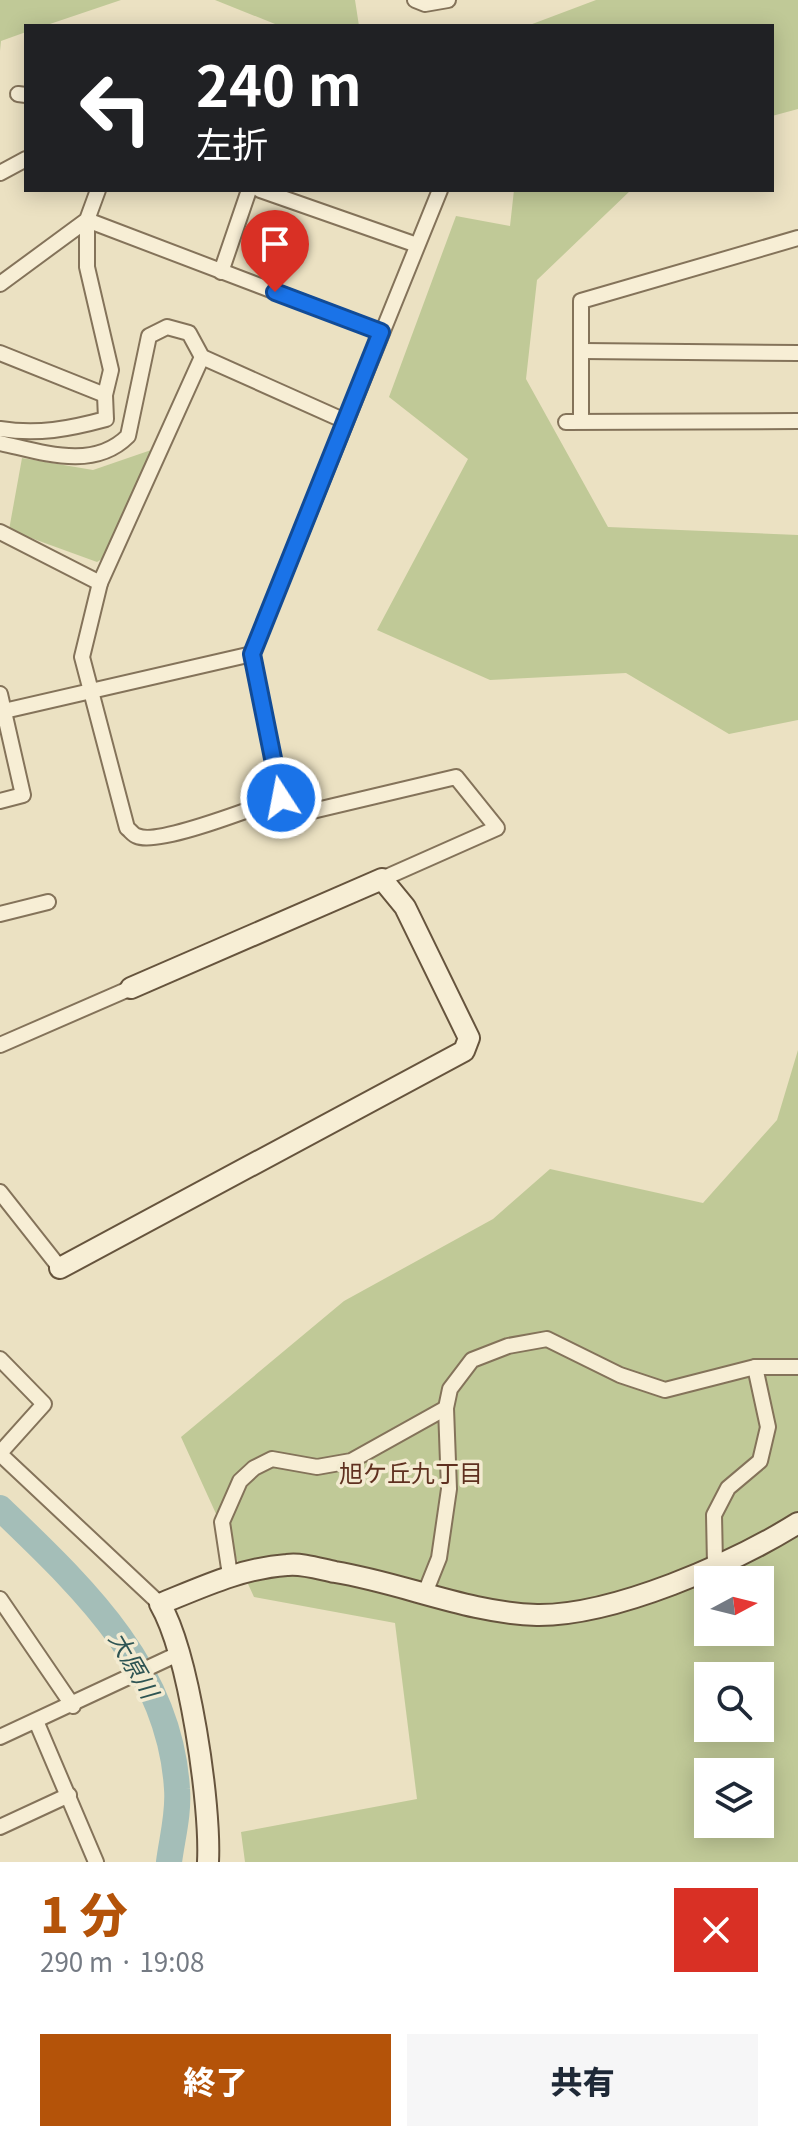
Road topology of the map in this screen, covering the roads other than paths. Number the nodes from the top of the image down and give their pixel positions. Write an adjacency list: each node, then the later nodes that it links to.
1 (415, 0): 2 (street)
2 (448, 0)
3 (24, 160): 4 (street)
4 (0, 173)
5 (97, 192): 9 (street)
6 (248, 192): 12 (street)
7 (266, 192): 11 (street)
8 (439, 192): 11 (street)
9 (87, 220): 12 (street); 13 (street); 19 (street)
10 (798, 238): 15 (street)
11 (417, 245): 14 (street)
12 (221, 272): 14 (street)
13 (0, 284)
14 (381, 332): 21 (street)
15 (583, 351): 17 (street); 20 (street)
16 (0, 353): 19 (street)
17 (798, 353)
18 (202, 357): 21 (street); 25 (street); 27 (street)
19 (105, 395): 24 (street)
20 (581, 419): 22 (street); 23 (street)
21 (345, 421): 28 (street)
22 (798, 421)
23 (566, 422)
24 (0, 429)
25 (0, 443)
26 (0, 532): 27 (street)
27 (100, 583): 29 (street)
28 (252, 654): 29 (street); 32 (street)
29 (89, 691): 31 (street); 32 (street)
30 (0, 694): 31 (street)
31 (2, 711): 33 (street)
32 (281, 798): 34 (street)
33 (0, 801)
34 (382, 879): 37 (street); 40 (street)
35 (48, 902): 36 (street)
36 (0, 914)
37 (131, 988): 38 (street)
38 (0, 1045)
39 (0, 1192): 40 (street)
40 (60, 1268)
41 (0, 1359): 45 (street)
42 (755, 1367): 43 (street); 44 (street); 47 (street)
43 (798, 1367)
44 (446, 1408): 48 (street); 49 (street)
45 (0, 1454): 51 (street)
46 (798, 1523): 47 (street)
47 (715, 1564): 49 (street)
48 (230, 1575): 49 (street); 51 (street)
49 (425, 1593)
50 (1, 1604): 53 (street)
51 (160, 1604): 52 (street)
52 (180, 1653): 53 (street); 59 (street)
53 (73, 1706): 54 (street)
54 (36, 1721): 55 (street); 56 (street)
55 (0, 1737)
56 (69, 1795): 57 (street); 58 (street)
57 (0, 1827)
58 (96, 1862)
59 (208, 1862)

